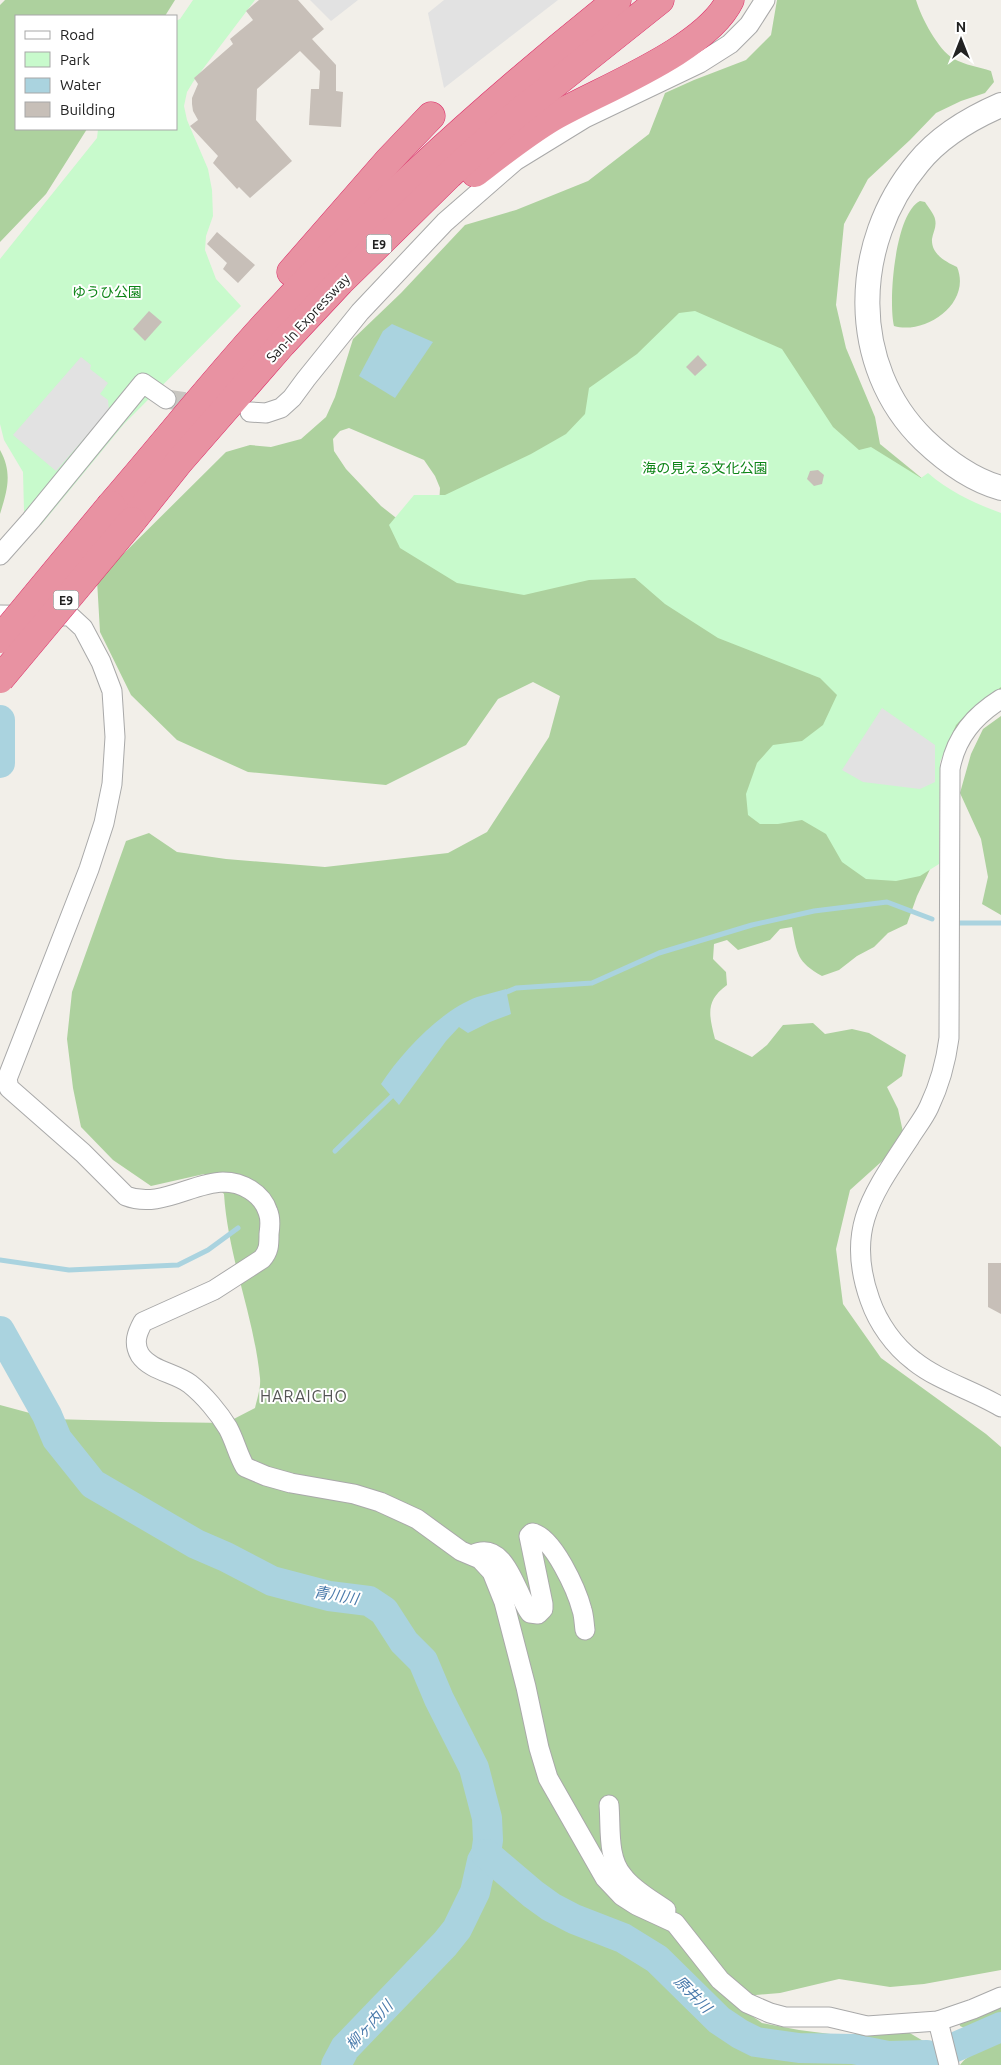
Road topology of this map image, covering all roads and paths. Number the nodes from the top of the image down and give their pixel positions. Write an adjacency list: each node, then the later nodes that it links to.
1 (617, 0): 11 (highway, San-In Expressway / E9)
2 (660, 0): 7 (highway, San-In Expressway / E9)
3 (730, 0): 7 (highway)
4 (765, 0): 9 (street)
5 (1001, 105): 10 (street)
6 (430, 116): 11 (highway)
7 (409, 215): 11 (highway, San-In Expressway / E9)
8 (166, 399): 12 (street)
9 (250, 412)
10 (1001, 488)
11 (122, 505): 14 (highway, San-In Expressway / E9, bridge); 15 (highway, San-In Expressway / E9, bridge)
12 (0, 555)
13 (0, 615): 18 (street)
14 (0, 640)
15 (0, 679)
16 (1001, 700): 17 (street)
17 (1001, 1406)
18 (472, 1555): 19 (street); 21 (street)
19 (585, 1630)
20 (609, 1805): 21 (street)
21 (670, 1920): 23 (street)
22 (1001, 1997): 23 (street)
23 (938, 2021): 24 (street)
24 (949, 2065)

